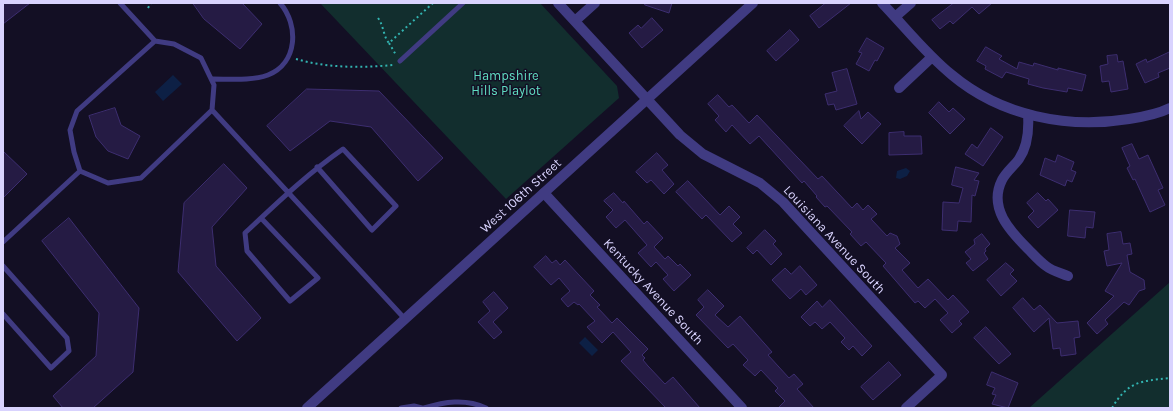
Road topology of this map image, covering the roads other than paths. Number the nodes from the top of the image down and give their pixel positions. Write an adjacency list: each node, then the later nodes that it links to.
1 (120, 3): 11 (lane)
2 (280, 3): 14 (lane)
3 (463, 3): 13 (lane)
4 (558, 3): 10 (street, Louisiana Avenue South)
5 (595, 3): 10 (street)
6 (753, 3): 16 (street, West 106th Street)
7 (882, 3): 9 (street)
8 (911, 3): 9 (street)
9 (895, 17): 12 (street)
10 (575, 21): 16 (street, Louisiana Avenue South)
11 (155, 41): 14 (lane); 21 (lane)
12 (932, 57): 15 (street); 19 (street)
13 (400, 61)
14 (213, 79): 17 (lane)
15 (899, 88)
16 (647, 99): 23 (street, West 106th Street); 35 (street, Louisiana Avenue South)
17 (212, 110): 21 (lane); 22 (lane)
18 (1169, 110): 19 (street)
19 (1028, 114): 27 (street)
20 (317, 167): 20 (lane); 22 (lane)
21 (80, 171): 25 (lane)
22 (288, 193): 24 (lane); 29 (lane)
23 (544, 193): 29 (street, West 106th Street); 34 (street, Kentucky Avenue South)
24 (261, 218): 24 (lane)
25 (3, 242)
26 (3, 266): 28 (lane)
27 (1068, 276)
28 (3, 314)
29 (404, 319): 30 (street, West 106th Street)
30 (307, 408)
31 (401, 408): 32 (lane)
32 (423, 408): 33 (lane)
33 (486, 408)
34 (742, 408)
35 (906, 408)

